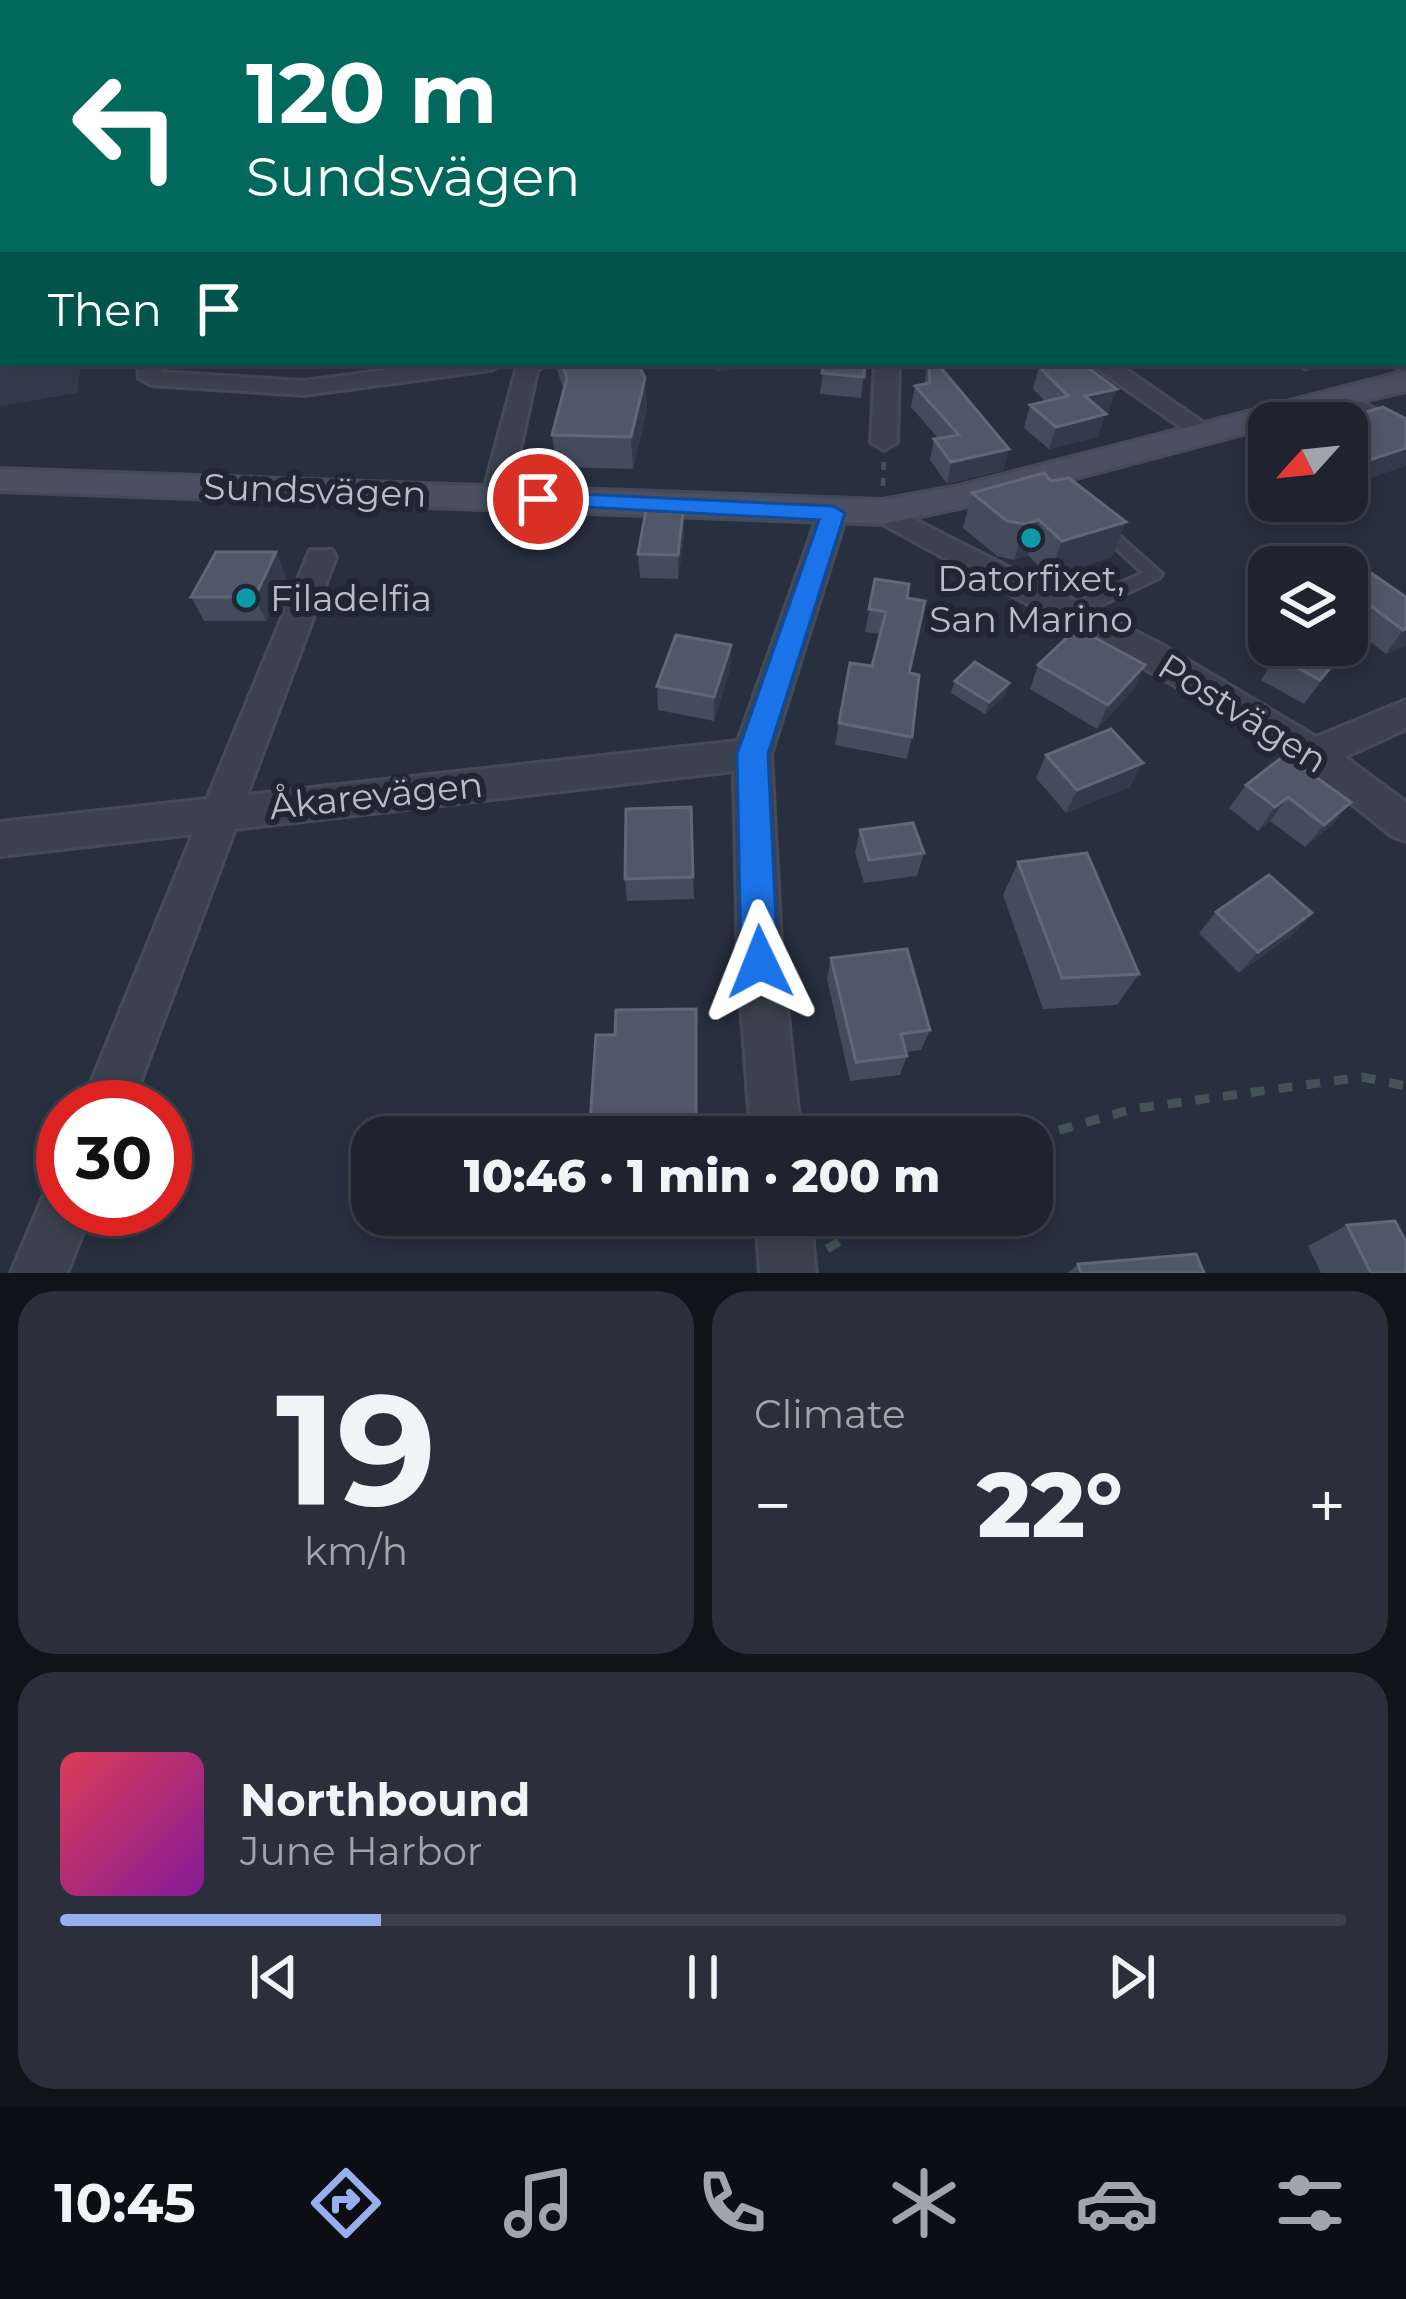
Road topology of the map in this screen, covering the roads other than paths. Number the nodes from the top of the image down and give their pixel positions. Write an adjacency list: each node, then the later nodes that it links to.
1 (150, 366): 2 (street)
2 (469, 366)
3 (530, 366): 12 (street)
4 (887, 366): 10 (street)
5 (1105, 366): 8 (street)
6 (1406, 381): 7 (street, Sundsvägen)
7 (1343, 399): 8 (street, Sundsvägen); 9 (street)
8 (1205, 433): 13 (street, Sundsvägen)
9 (1406, 437)
10 (884, 442)
11 (0, 480): 12 (street, Sundsvägen)
12 (496, 497): 14 (street, Sundsvägen)
13 (881, 512): 14 (street, Sundsvägen); 17 (street, Postvägen)
14 (833, 513): 19 (street)
15 (1090, 518): 17 (lane)
16 (321, 557): 21 (street)
17 (1071, 612): 20 (street, Postvägen)
18 (1406, 714): 20 (street)
19 (752, 754): 21 (street, Åkarevägen); 25 (street)
20 (1312, 755): 22 (street, Postvägen)
21 (225, 812): 23 (street, Åkarevägen); 24 (street)
22 (1406, 824)
23 (0, 839)
24 (117, 1080)
25 (774, 1116)
26 (54, 1236): 28 (street)
27 (785, 1236): 29 (street)
28 (39, 1273)
29 (788, 1273)

